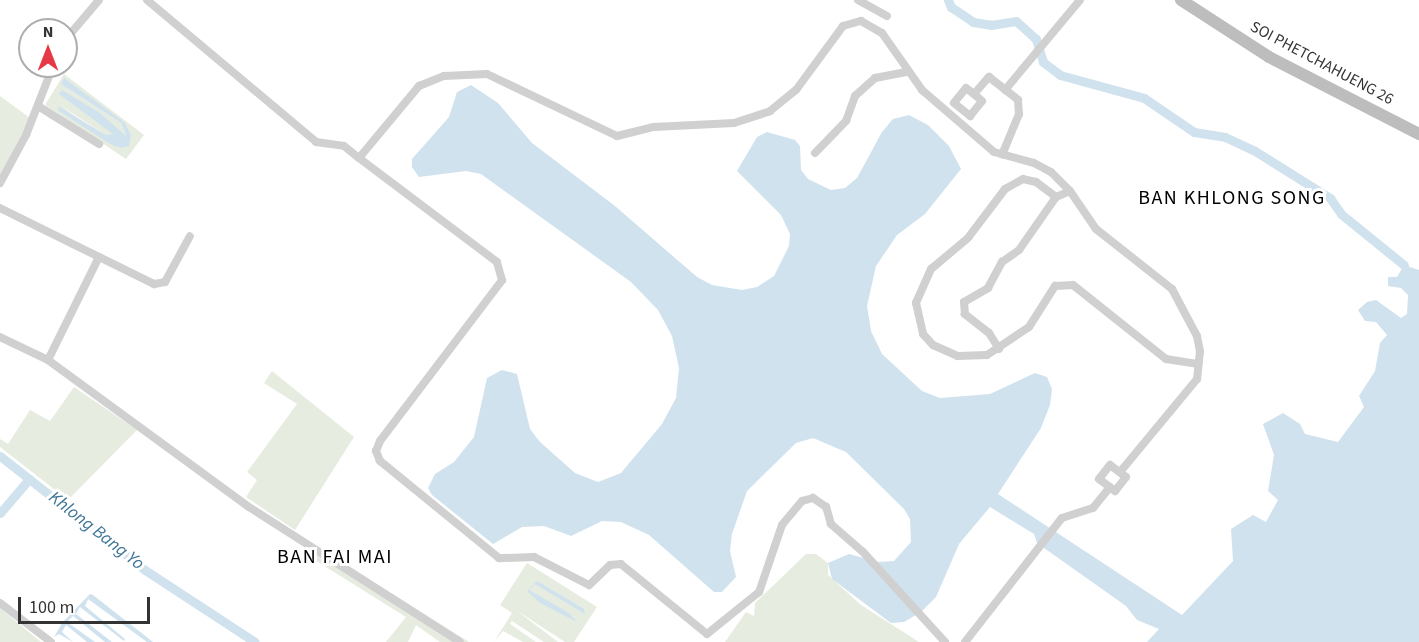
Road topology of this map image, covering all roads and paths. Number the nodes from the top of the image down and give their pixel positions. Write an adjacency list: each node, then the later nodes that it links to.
1 (99, 0): 7 (street)
2 (147, 0): 17 (street)
3 (858, 0): 6 (street)
4 (1080, 0): 10 (street)
5 (1180, 0): 13 (street, SOI PHETCHAHUENG 26)
6 (887, 16)
7 (78, 25)
8 (907, 72): 15 (street); 16 (street); 17 (street)
9 (48, 78): 12 (street)
10 (1005, 90): 11 (street); 16 (street)
11 (974, 94)
12 (38, 106): 14 (street); 18 (street)
13 (1419, 134)
14 (99, 144)
15 (815, 153)
16 (1002, 155): 19 (street)
17 (359, 158): 33 (street)
18 (0, 183)
19 (1070, 191): 20 (street); 27 (street)
20 (1056, 198): 25 (street); 25 (street)
21 (0, 208): 23 (street)
22 (190, 236): 23 (street)
23 (99, 257): 26 (street)
24 (0, 337): 26 (street)
25 (999, 349): 27 (street)
26 (48, 360): 32 (street)
27 (1199, 364): 28 (street)
28 (1120, 472): 29 (street); 29 (street)
29 (1110, 487): 34 (street)
30 (0, 603): 31 (street)
31 (51, 642)
32 (460, 642)
33 (945, 642)
34 (965, 642)

